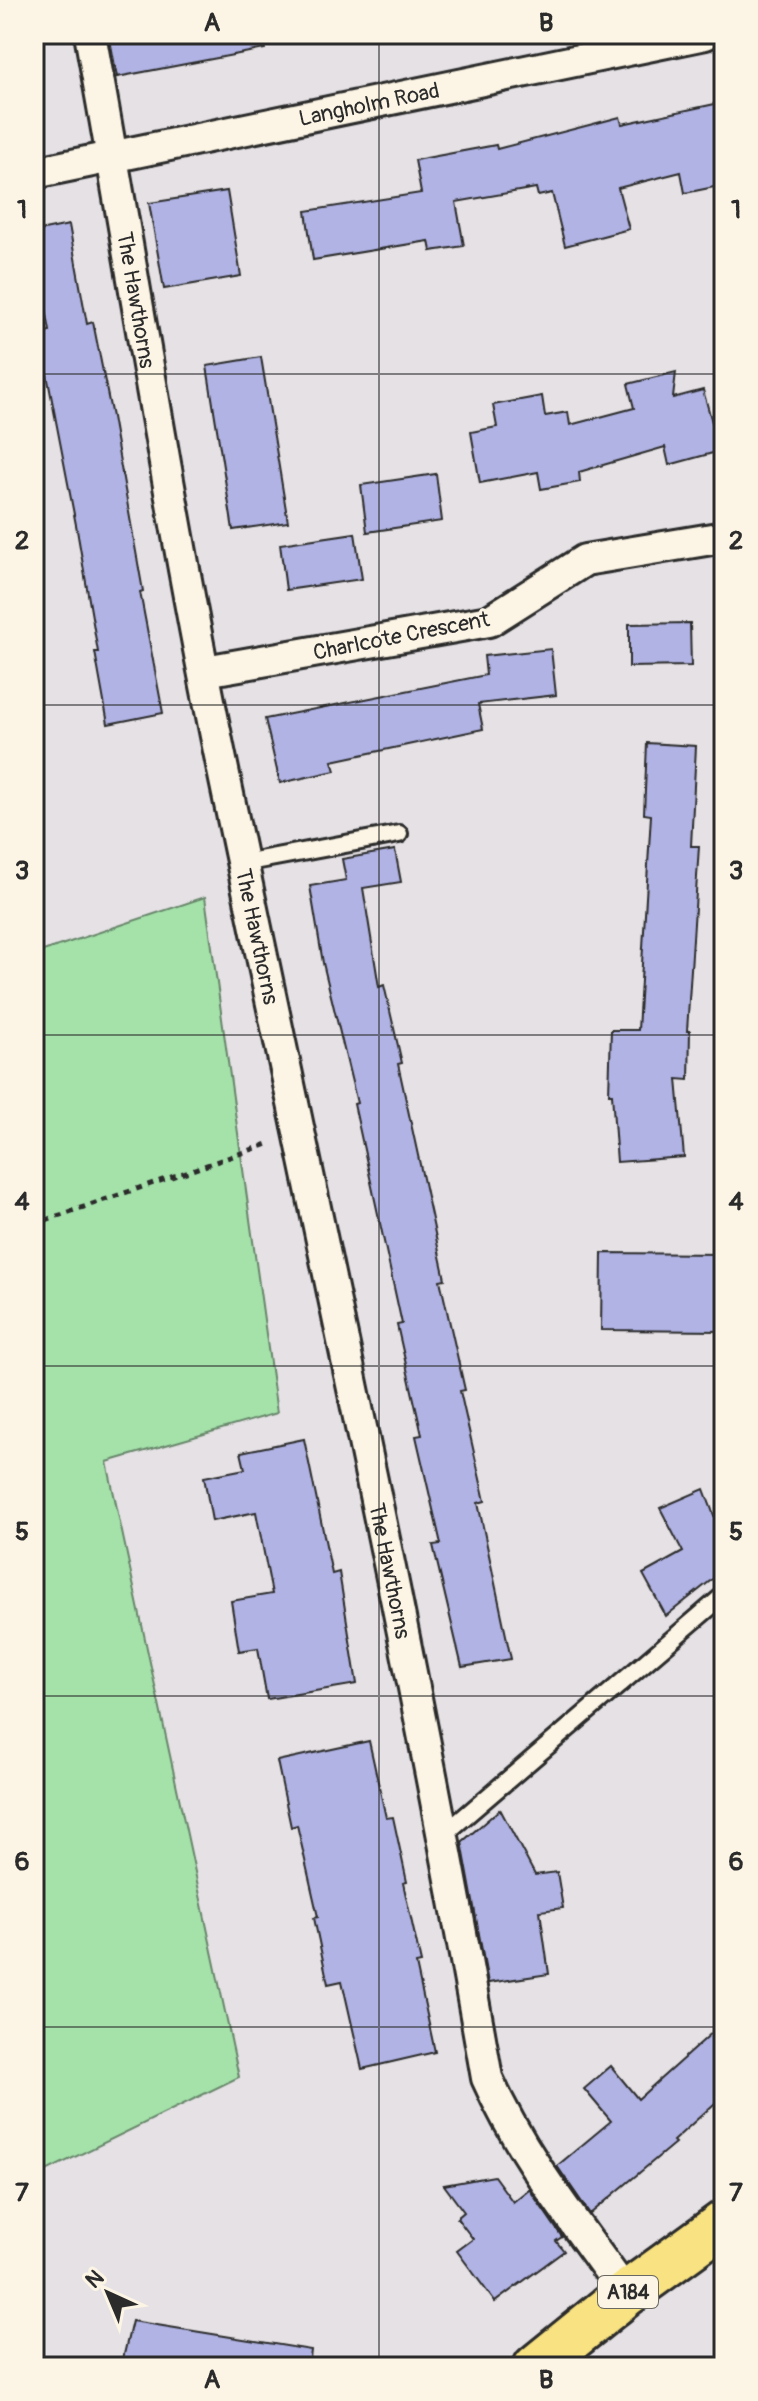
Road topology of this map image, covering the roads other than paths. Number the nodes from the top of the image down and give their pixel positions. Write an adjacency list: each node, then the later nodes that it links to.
1 (90, 34): 3 (street, The Hawthorns)
2 (705, 34): 3 (street, Langholm Road)
3 (112, 158): 4 (street, Langholm Road); 6 (street, The Hawthorns)
4 (34, 173)
5 (724, 537): 6 (street, Charlcote Crescent)
6 (205, 671): 8 (street, The Hawthorns)
7 (399, 834): 8 (lane)
8 (243, 863): 10 (street, The Hawthorns)
9 (724, 1595): 10 (lane)
10 (441, 1837): 12 (street, The Hawthorns)
11 (724, 2223): 12 (main road, A184)
12 (626, 2294): 13 (main road, A184)
13 (536, 2367)

